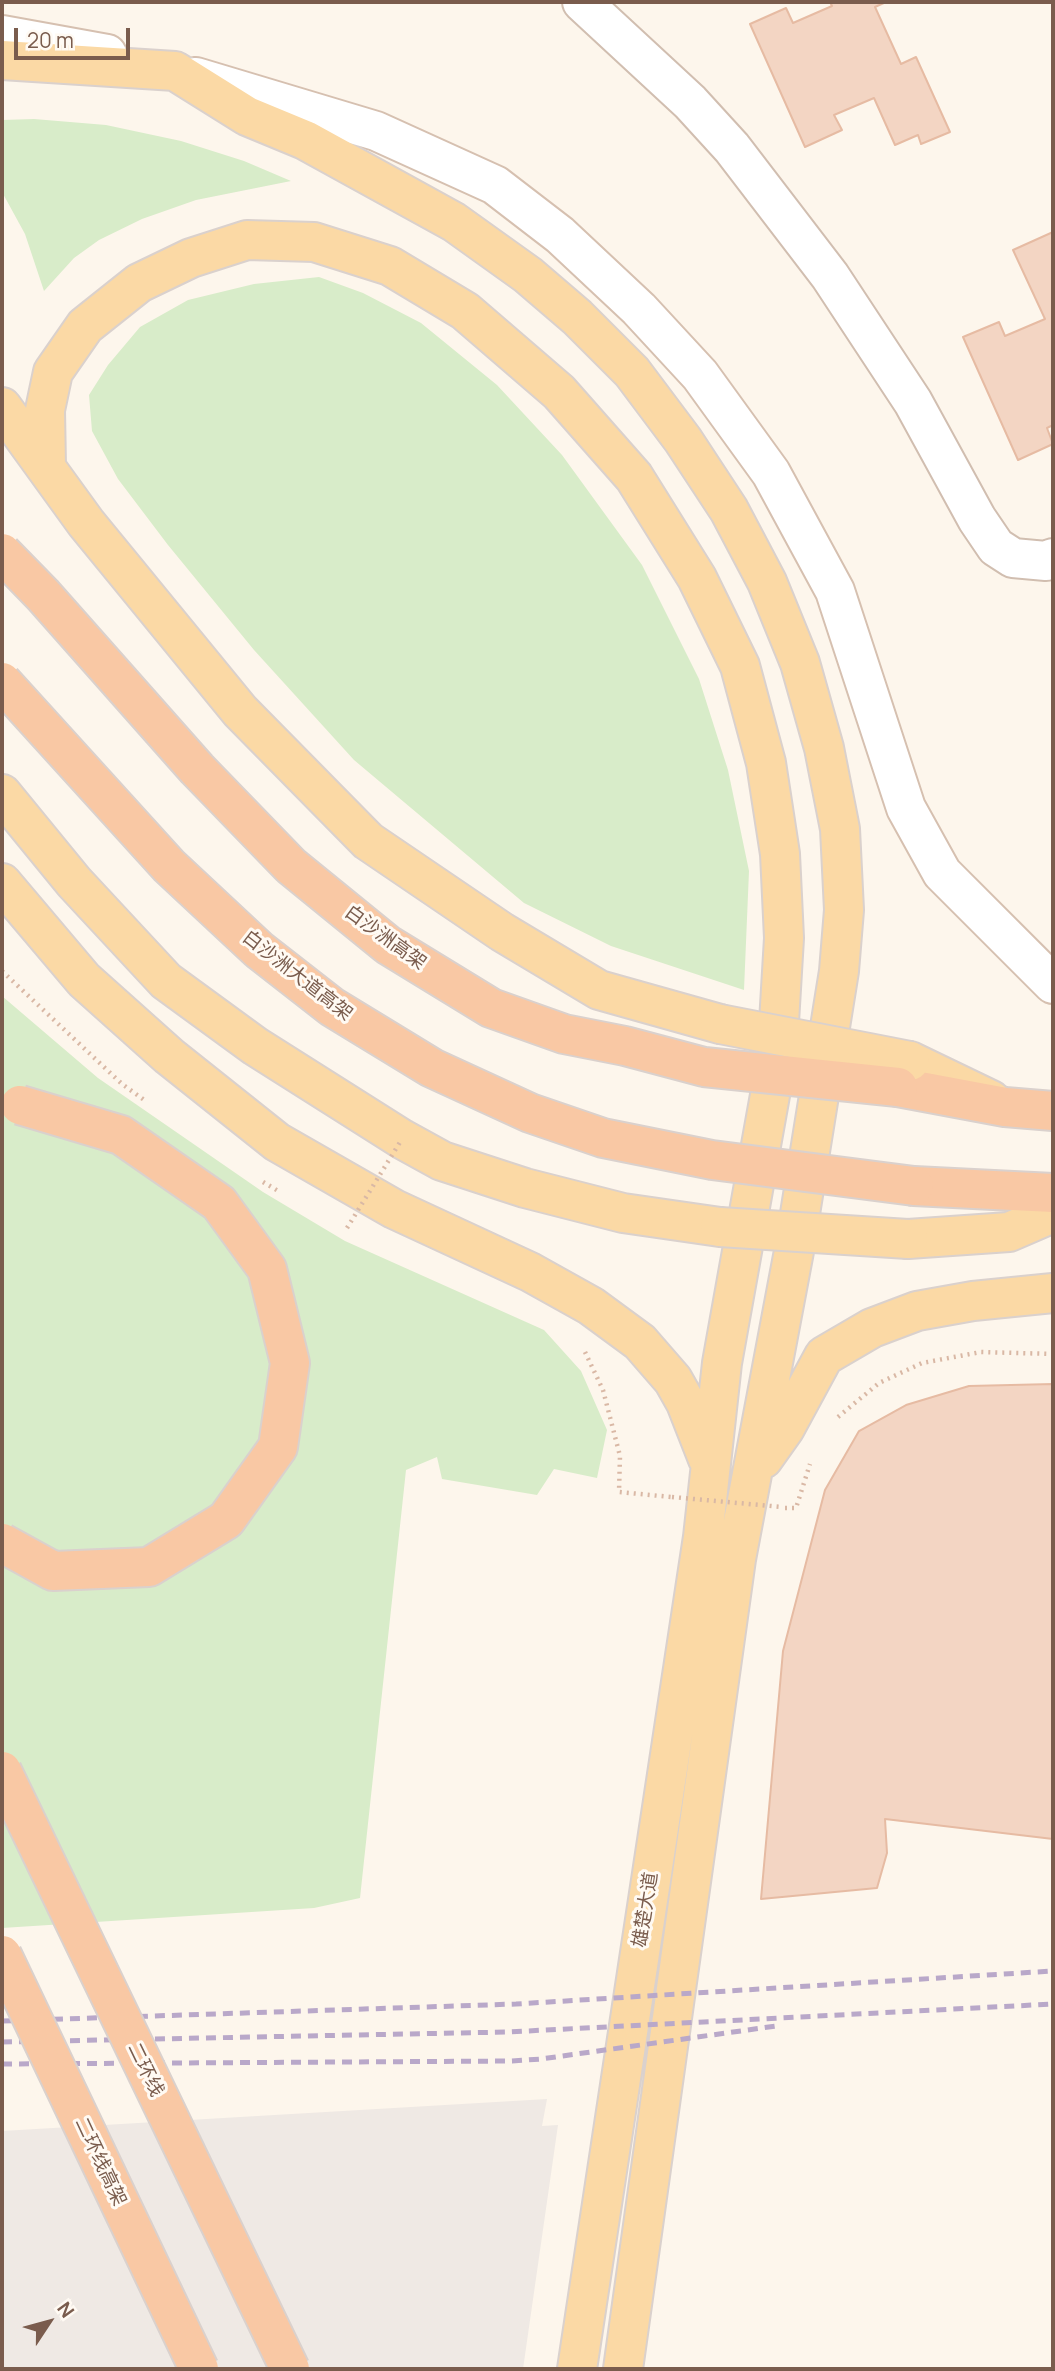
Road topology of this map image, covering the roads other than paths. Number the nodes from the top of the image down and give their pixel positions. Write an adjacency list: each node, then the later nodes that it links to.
1 (582, 2): 9 (main road)
2 (2, 35): 4 (main road)
3 (2, 60): 4 (main road)
4 (175, 71): 14 (main road); 22 (main road, 雄楚大道)
5 (2, 407): 6 (main road)
6 (46, 467): 15 (main road, bridge); 21 (main road, 雄楚大道)
7 (2, 546): 10 (highway, bridge)
8 (2, 553): 10 (highway, 白沙洲高架, bridge)
9 (1053, 558)
10 (43, 595): 15 (highway, 白沙洲高架, bridge)
11 (2, 682): 18 (highway, 白沙洲大道高架, bridge)
12 (2, 794): 19 (main road, bridge)
13 (2, 883): 21 (main road)
14 (1053, 984)
15 (904, 1074): 17 (highway, 白沙洲高架)
16 (2, 1102): 23 (highway, bridge)
17 (1053, 1111)
18 (1053, 1193)
19 (1053, 1213)
20 (1053, 1293): 22 (main road)
21 (711, 1458): 28 (main road, 雄楚大道)
22 (754, 1472): 29 (main road, 雄楚大道)
23 (2, 1543)
24 (2, 1771): 27 (highway, 二环线, bridge)
25 (2, 1955): 26 (highway, 二环线高架, bridge)
26 (199, 2369)
27 (290, 2369)
28 (577, 2369)
29 (623, 2369)

